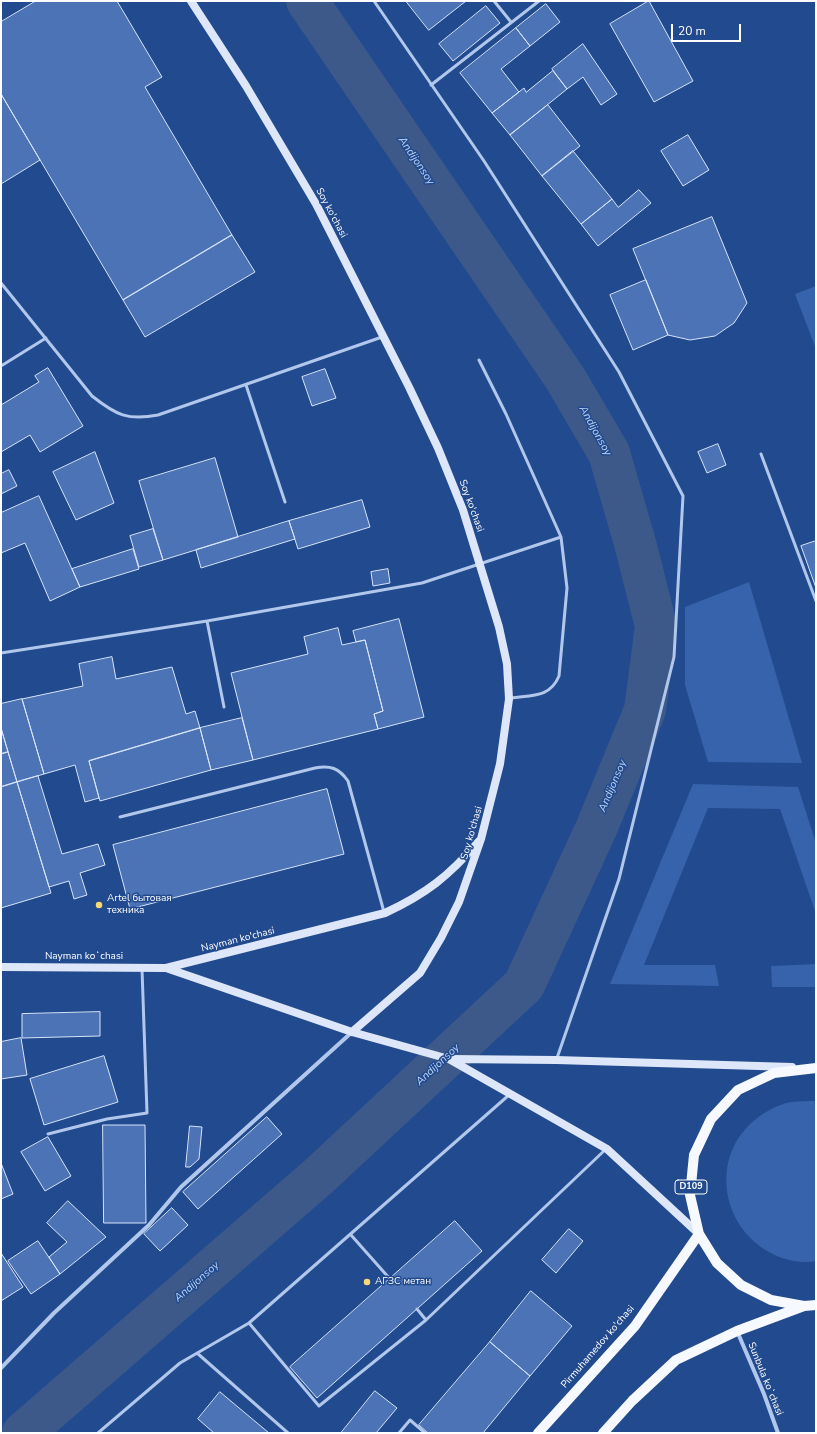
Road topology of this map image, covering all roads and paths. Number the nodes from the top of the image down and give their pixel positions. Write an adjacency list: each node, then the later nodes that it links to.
1 (191, 1): 8 (main road, Soy ko'chasi)
2 (374, 1): 6 (lane)
3 (494, 1): 5 (lane)
4 (539, 1): 5 (lane)
5 (511, 22): 6 (lane)
6 (431, 85): 30 (lane)
7 (1, 283): 9 (lane)
8 (384, 336): 12 (lane); 16 (main road, Soy ko'chasi)
9 (46, 338): 11 (lane); 12 (lane)
10 (479, 360): 15 (lane)
11 (1, 366)
12 (246, 385): 14 (lane)
13 (761, 454): 17 (lane)
14 (285, 502)
15 (561, 537): 16 (lane); 20 (lane)
16 (481, 563): 18 (lane); 20 (main road, Soy ko'chasi)
17 (816, 601)
18 (207, 621): 19 (lane); 21 (lane)
19 (1, 653)
20 (509, 699): 23 (main road, Soy ko'chasi)
21 (224, 707)
22 (120, 817): 24 (lane)
23 (481, 839): 24 (main road, Nayman ko'chasi); 28 (main road, Soy ko'chasi)
24 (385, 913): 27 (main road, Nayman ko'chasi)
25 (1, 967): 26 (main road, Nayman koʻchasi)
26 (142, 968): 27 (main road, Nayman koʻchasi); 33 (lane)
27 (166, 968): 28 (main road)
28 (352, 1032): 29 (main road); 45 (street)
29 (449, 1059): 30 (main road); 32 (main road)
30 (556, 1060): 31 (main road)
31 (815, 1068): 35 (main road, D109)
32 (511, 1094): 34 (main road); 36 (lane)
33 (48, 1134)
34 (607, 1149): 35 (main road); 41 (lane)
35 (700, 1234): 39 (main road, D109); 50 (main road, Pirmuhamedov ko'chasi)
36 (351, 1235): 37 (lane); 42 (lane)
37 (390, 1279)
38 (816, 1305): 39 (main road, D109)
39 (804, 1306): 43 (main road, D109)
40 (417, 1309): 41 (lane)
41 (426, 1320): 42 (lane)
42 (249, 1323): 44 (lane)
43 (737, 1331): 51 (main road, D109); 52 (street, Sunbula koʻchasi)
44 (197, 1353): 46 (lane); 47 (lane)
45 (1, 1368)
46 (98, 1433)
47 (288, 1433)
48 (400, 1433): 49 (lane)
49 (425, 1433)
50 (538, 1433)
51 (604, 1433)
52 (778, 1433)

